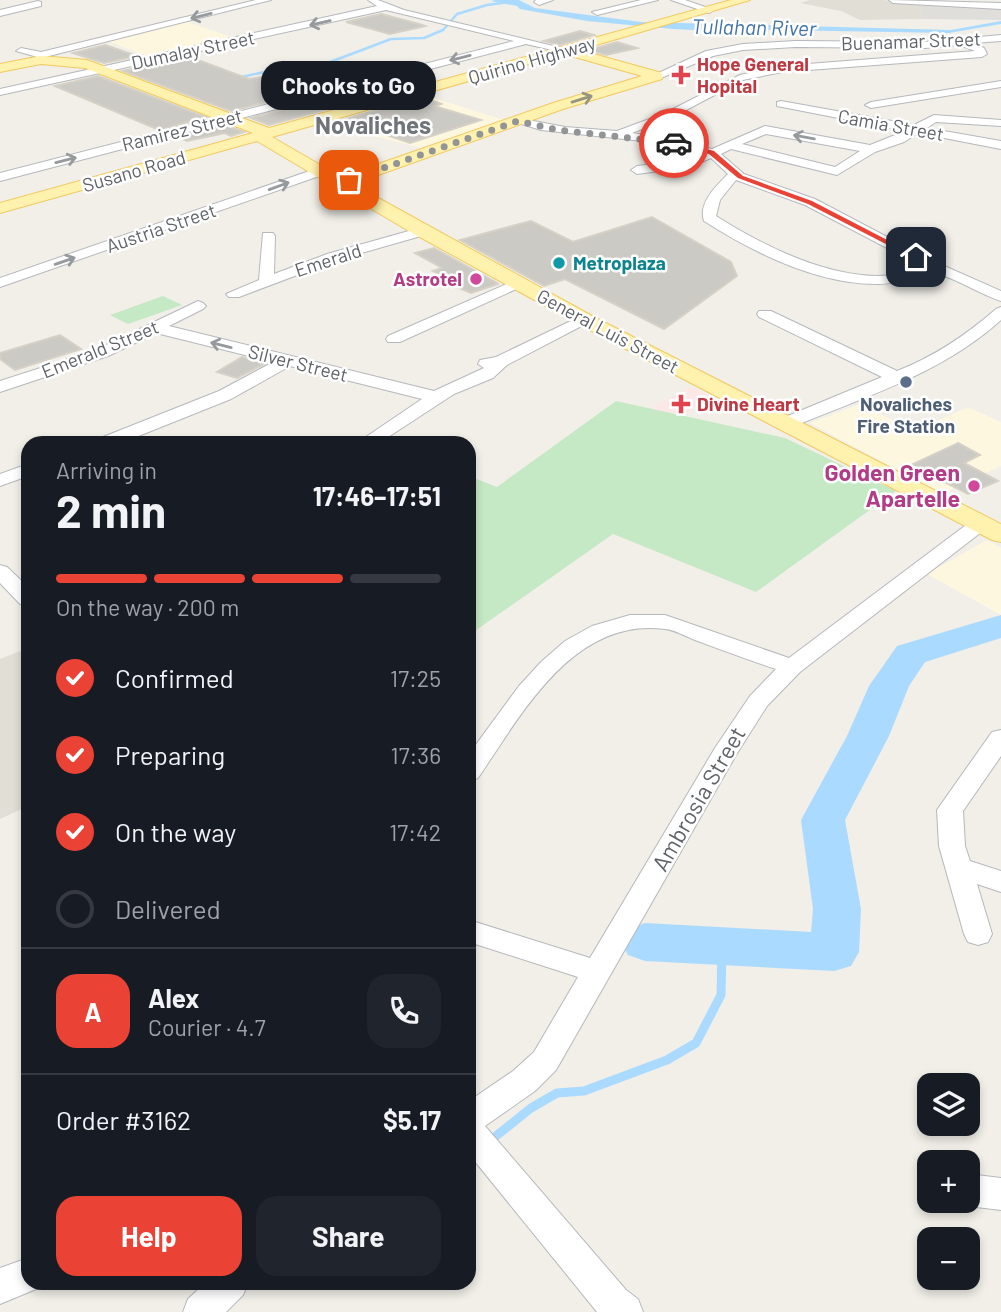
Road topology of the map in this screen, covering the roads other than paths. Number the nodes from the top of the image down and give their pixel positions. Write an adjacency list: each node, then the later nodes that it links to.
1 (267, 0): 18 (street, one-way to 18)
2 (369, 0): 9 (street)
3 (654, 0): 11 (street)
4 (675, 0): 10 (street)
5 (744, 0): 10 (main road, Quirino Highway)
6 (893, 0): 8 (street)
7 (38, 4): 12 (street)
8 (1001, 6)
9 (386, 7): 14 (street); 20 (street, Dumalay Street, one-way to 20)
10 (709, 10): 17 (main road, Quirino Highway)
11 (597, 12)
12 (0, 13)
13 (1001, 38): 15 (street, Buenamar Street)
14 (526, 41): 17 (street); 26 (street, Ramirez Street, one-way to 26)
15 (962, 42): 21 (street, Buenamar Street); 31 (street)
16 (16, 50): 18 (street)
17 (565, 50): 21 (main road); 30 (main road, Quirino Highway)
18 (39, 56): 19 (main road); 20 (main road)
19 (0, 68)
20 (105, 69): 23 (street, Dumalay Street); 26 (main road)
21 (657, 76): 27 (main road, Buenamar Street, one-way to 21)
22 (1001, 85): 25 (street)
23 (0, 92)
24 (781, 104): 29 (street, Camia Street)
25 (871, 105)
26 (230, 118): 30 (main road); 39 (street, Ramirez Street, one-way to 26)
27 (518, 121): 31 (street); 40 (main road, Buenamar Street)
28 (1001, 123): 29 (street)
29 (916, 130): 33 (street, Camia Street); 34 (street)
30 (264, 134): 37 (main road, General Luis Street); 41 (main road, Susano Road)
31 (612, 135): 35 (street)
32 (729, 145): 34 (street, one-way to 32); 34 (street); 35 (street)
33 (1001, 145)
34 (871, 149)
35 (711, 153): 36 (street); 38 (street)
36 (637, 170)
37 (321, 171): 40 (main road, General Luis Street); 46 (street, Austria Street, one-way to 37)
38 (734, 174): 44 (street); 44 (street)
39 (0, 177)
40 (340, 183): 42 (main road, General Luis Street)
41 (0, 208)
42 (423, 231): 45 (street, Emerald); 47 (main road, General Luis Street)
43 (268, 236): 45 (street)
44 (940, 269): 49 (street)
45 (266, 281): 48 (street, Emerald)
46 (0, 283)
47 (518, 283): 53 (main road, General Luis Street); 55 (street)
48 (234, 294)
49 (1001, 296)
50 (198, 306): 54 (street, Emerald Street)
51 (1001, 312): 57 (street)
52 (765, 314): 57 (street)
53 (585, 320): 59 (street); 60 (main road, General Luis Street)
54 (156, 328): 56 (street, Silver Street, one-way to 54); 58 (street, Emerald Street)
55 (394, 339)
56 (287, 361): 59 (street, Silver Street); 61 (street)
57 (895, 377): 60 (street)
58 (0, 387)
59 (440, 398): 62 (street)
60 (784, 424): 65 (main road, General Luis Street)
61 (122, 436)
62 (378, 436)
63 (21, 472): 64 (street)
64 (0, 480)
65 (991, 529): 70 (street, Ambrosia Street)
66 (0, 571): 67 (street)
67 (21, 590)
68 (21, 595): 69 (street)
69 (0, 600)
70 (792, 667): 72 (street); 77 (street, Ambrosia Street)
71 (1001, 738): 73 (street)
72 (476, 762)
73 (957, 867): 74 (street); 76 (street)
74 (1001, 882)
75 (476, 933): 77 (street)
76 (978, 934)
77 (598, 972): 78 (street, Ambrosia Street)
78 (476, 1124)
79 (476, 1135): 85 (street)
80 (980, 1191): 81 (street)
81 (1001, 1194)
82 (21, 1278): 83 (street)
83 (0, 1286)
84 (223, 1290): 86 (street)
85 (614, 1309)
86 (201, 1312)

